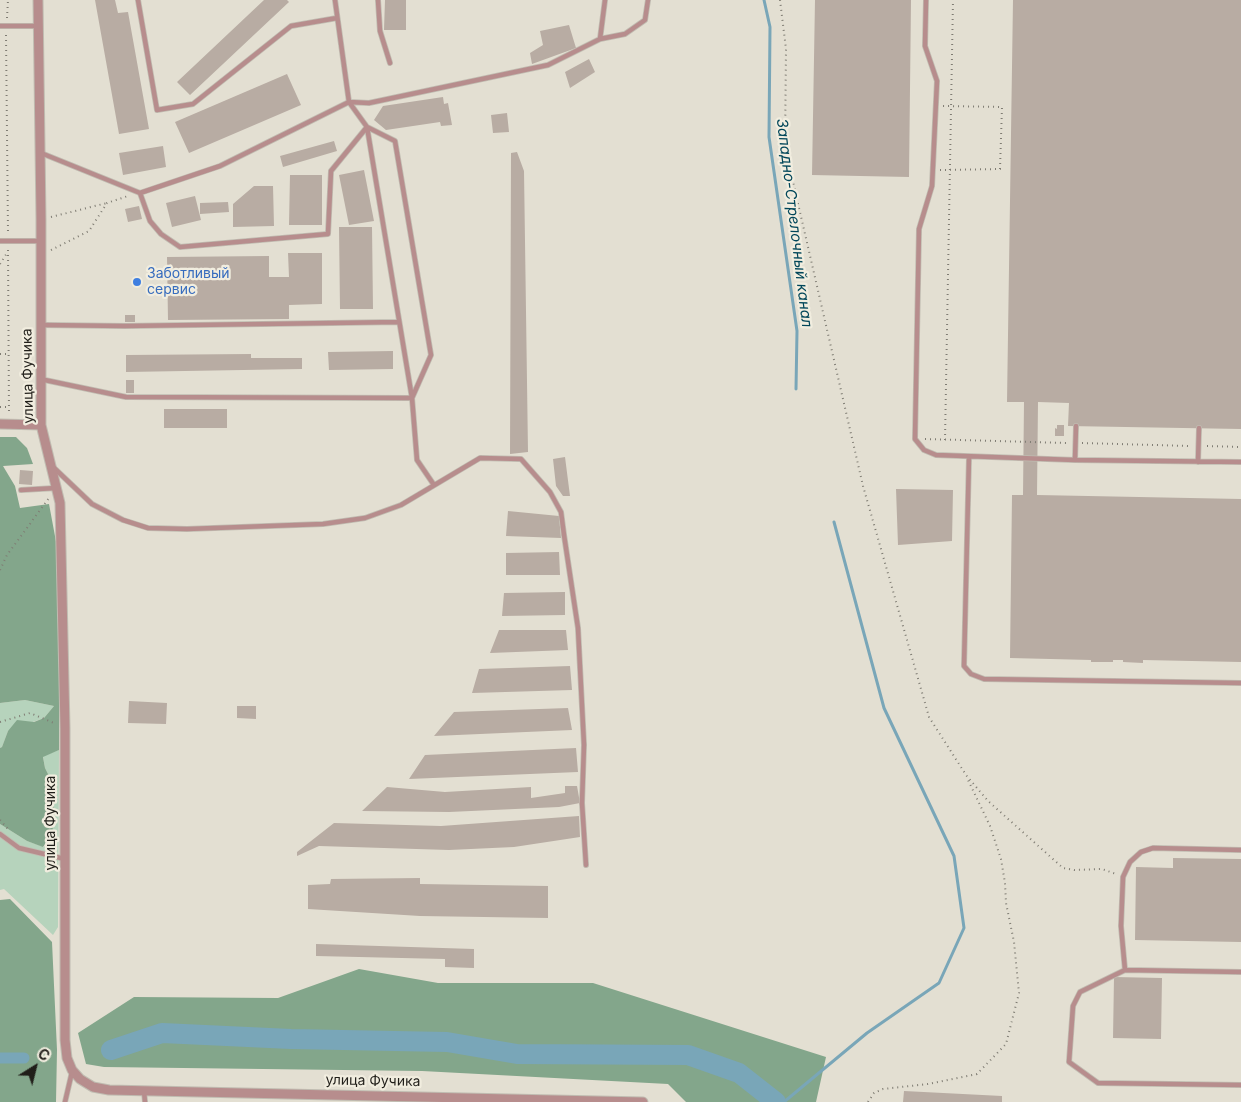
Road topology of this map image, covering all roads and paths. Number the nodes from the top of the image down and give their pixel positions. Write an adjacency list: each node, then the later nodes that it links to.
1 (8, 0): 13 (path)
2 (38, 0): 14 (street, улица Фучика)
3 (138, 0): 11 (lane)
4 (334, 0): 11 (lane)
5 (378, 0): 16 (lane)
6 (605, 0): 15 (lane)
7 (648, 0): 15 (lane)
8 (780, 0): 58 (path)
9 (926, 0): 18 (lane)
10 (953, 0): 19 (path)
11 (337, 18): 17 (lane)
12 (0, 26): 13 (lane)
13 (6, 26): 14 (lane); 28 (path)
14 (38, 26): 21 (street, улица Фучика)
15 (600, 39): 17 (lane)
16 (390, 63)
17 (349, 102): 20 (lane); 24 (lane)
18 (936, 106): 19 (path); 22 (lane)
19 (951, 106): 23 (path); 23 (path)
20 (367, 127): 24 (lane); 33 (lane); 38 (lane)
21 (40, 153): 24 (lane); 26 (street, улица Фучика)
22 (933, 170): 23 (path); 46 (lane)
23 (950, 170): 45 (path)
24 (140, 193): 25 (path)
25 (107, 202): 26 (path); 31 (path)
26 (41, 219): 29 (street, улица Фучика)
27 (0, 241): 28 (lane)
28 (8, 241): 29 (lane); 30 (path)
29 (41, 241): 31 (street, улица Фучика)
30 (8, 253): 32 (path); 36 (path)
31 (40, 255): 34 (street, улица Фучика)
32 (0, 264)
33 (399, 322): 34 (lane); 38 (lane)
34 (41, 325): 37 (street, улица Фучика)
35 (0, 354): 36 (path)
36 (8, 354): 40 (path)
37 (40, 380): 38 (lane); 42 (street, улица Фучика)
38 (412, 398): 51 (lane)
39 (0, 407): 40 (path)
40 (9, 407): 41 (path)
41 (4, 424): 42 (street)
42 (41, 425): 50 (street, улица Фучика)
43 (1076, 426): 47 (lane)
44 (1200, 428): 48 (lane)
45 (945, 440)
46 (969, 457): 47 (lane); 55 (lane)
47 (1075, 460): 48 (lane)
48 (1198, 462): 49 (lane)
49 (1241, 462)
50 (50, 464): 51 (lane); 52 (street, улица Фучика)
51 (434, 486): 62 (lane)
52 (57, 488): 53 (lane); 54 (path); 57 (street, улица Фучика)
53 (21, 490)
54 (0, 570)
55 (1241, 683)
56 (0, 722): 57 (path)
57 (66, 728): 61 (street, улица Фучика)
58 (966, 775): 63 (path); 72 (path)
59 (0, 834): 61 (lane)
60 (1241, 850): 63 (lane)
61 (65, 859): 66 (street, улица Фучика)
62 (586, 865)
63 (1123, 877): 64 (lane)
64 (1125, 970): 65 (lane); 67 (lane)
65 (1241, 972)
66 (72, 1070): 68 (street, улица Фучика); 69 (lane)
67 (1241, 1084)
68 (144, 1090): 70 (lane); 71 (street, улица Фучика)
69 (65, 1102)
70 (145, 1102)
71 (643, 1102)
72 (868, 1102)

